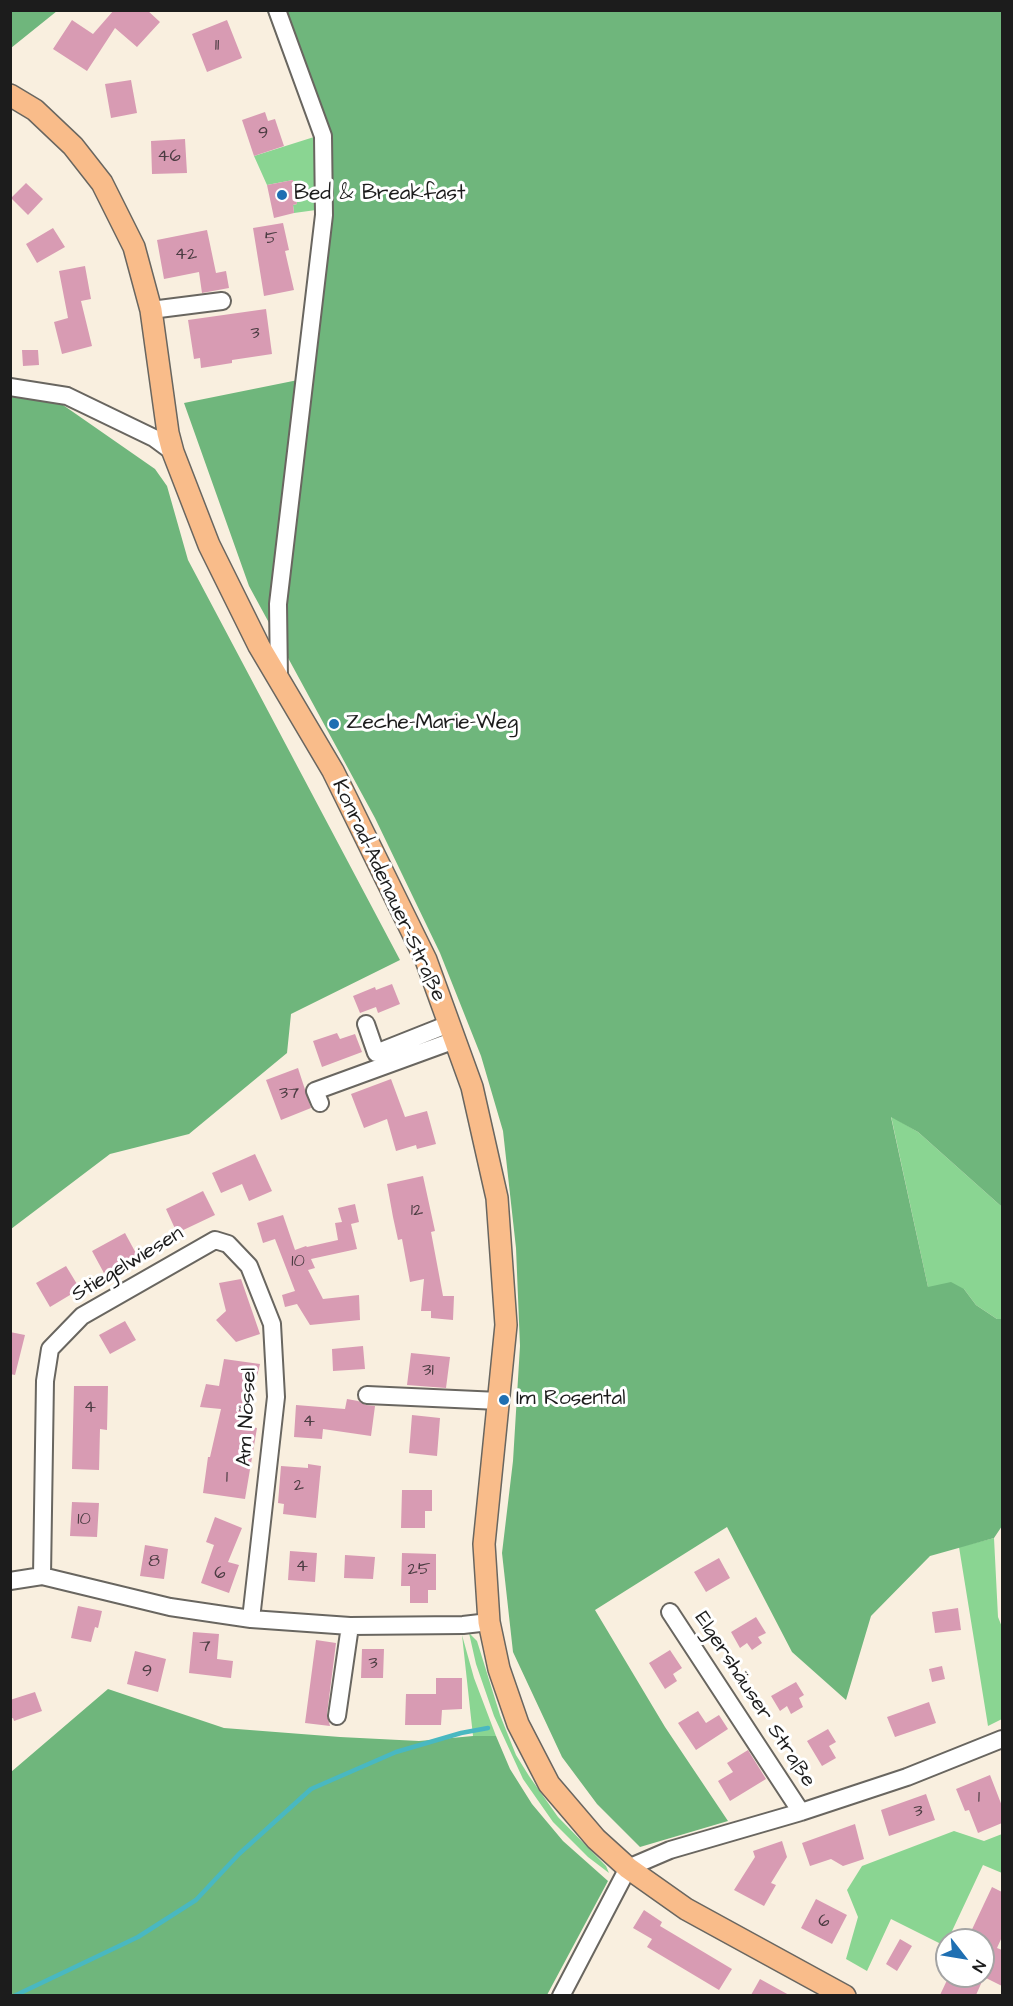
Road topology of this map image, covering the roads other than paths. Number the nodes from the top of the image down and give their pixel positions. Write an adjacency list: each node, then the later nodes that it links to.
1 (277, 10): 7 (street)
2 (10, 95): 4 (main road, Konrad-Adenauer-Straße)
3 (222, 302): 4 (street)
4 (151, 310): 6 (main road, Konrad-Adenauer-Straße)
5 (10, 387): 6 (street)
6 (173, 452): 7 (main road, Konrad-Adenauer-Straße)
7 (279, 680): 9 (main road, Konrad-Adenauer-Straße)
8 (366, 1024): 9 (street)
9 (452, 1032): 10 (street); 13 (main road, Konrad-Adenauer-Straße)
10 (320, 1103)
11 (214, 1240): 14 (street, Stiegelwiesen); 17 (street, Am Nössel)
12 (367, 1395): 13 (street)
13 (499, 1401): 18 (main road, Konrad-Adenauer-Straße)
14 (42, 1576): 15 (street); 17 (street)
15 (10, 1581)
16 (670, 1612): 22 (street, Elgershäuser Straße)
17 (251, 1619): 19 (street)
18 (489, 1622): 19 (street); 23 (main road, Konrad-Adenauer-Straße)
19 (350, 1626): 20 (street)
20 (338, 1716)
21 (1002, 1739): 22 (street, Elgershäuser Straße)
22 (801, 1812): 23 (street, Elgershäuser Straße)
23 (628, 1868): 24 (street); 25 (main road, Konrad-Adenauer-Straße)
24 (561, 1995)
25 (843, 1995)

